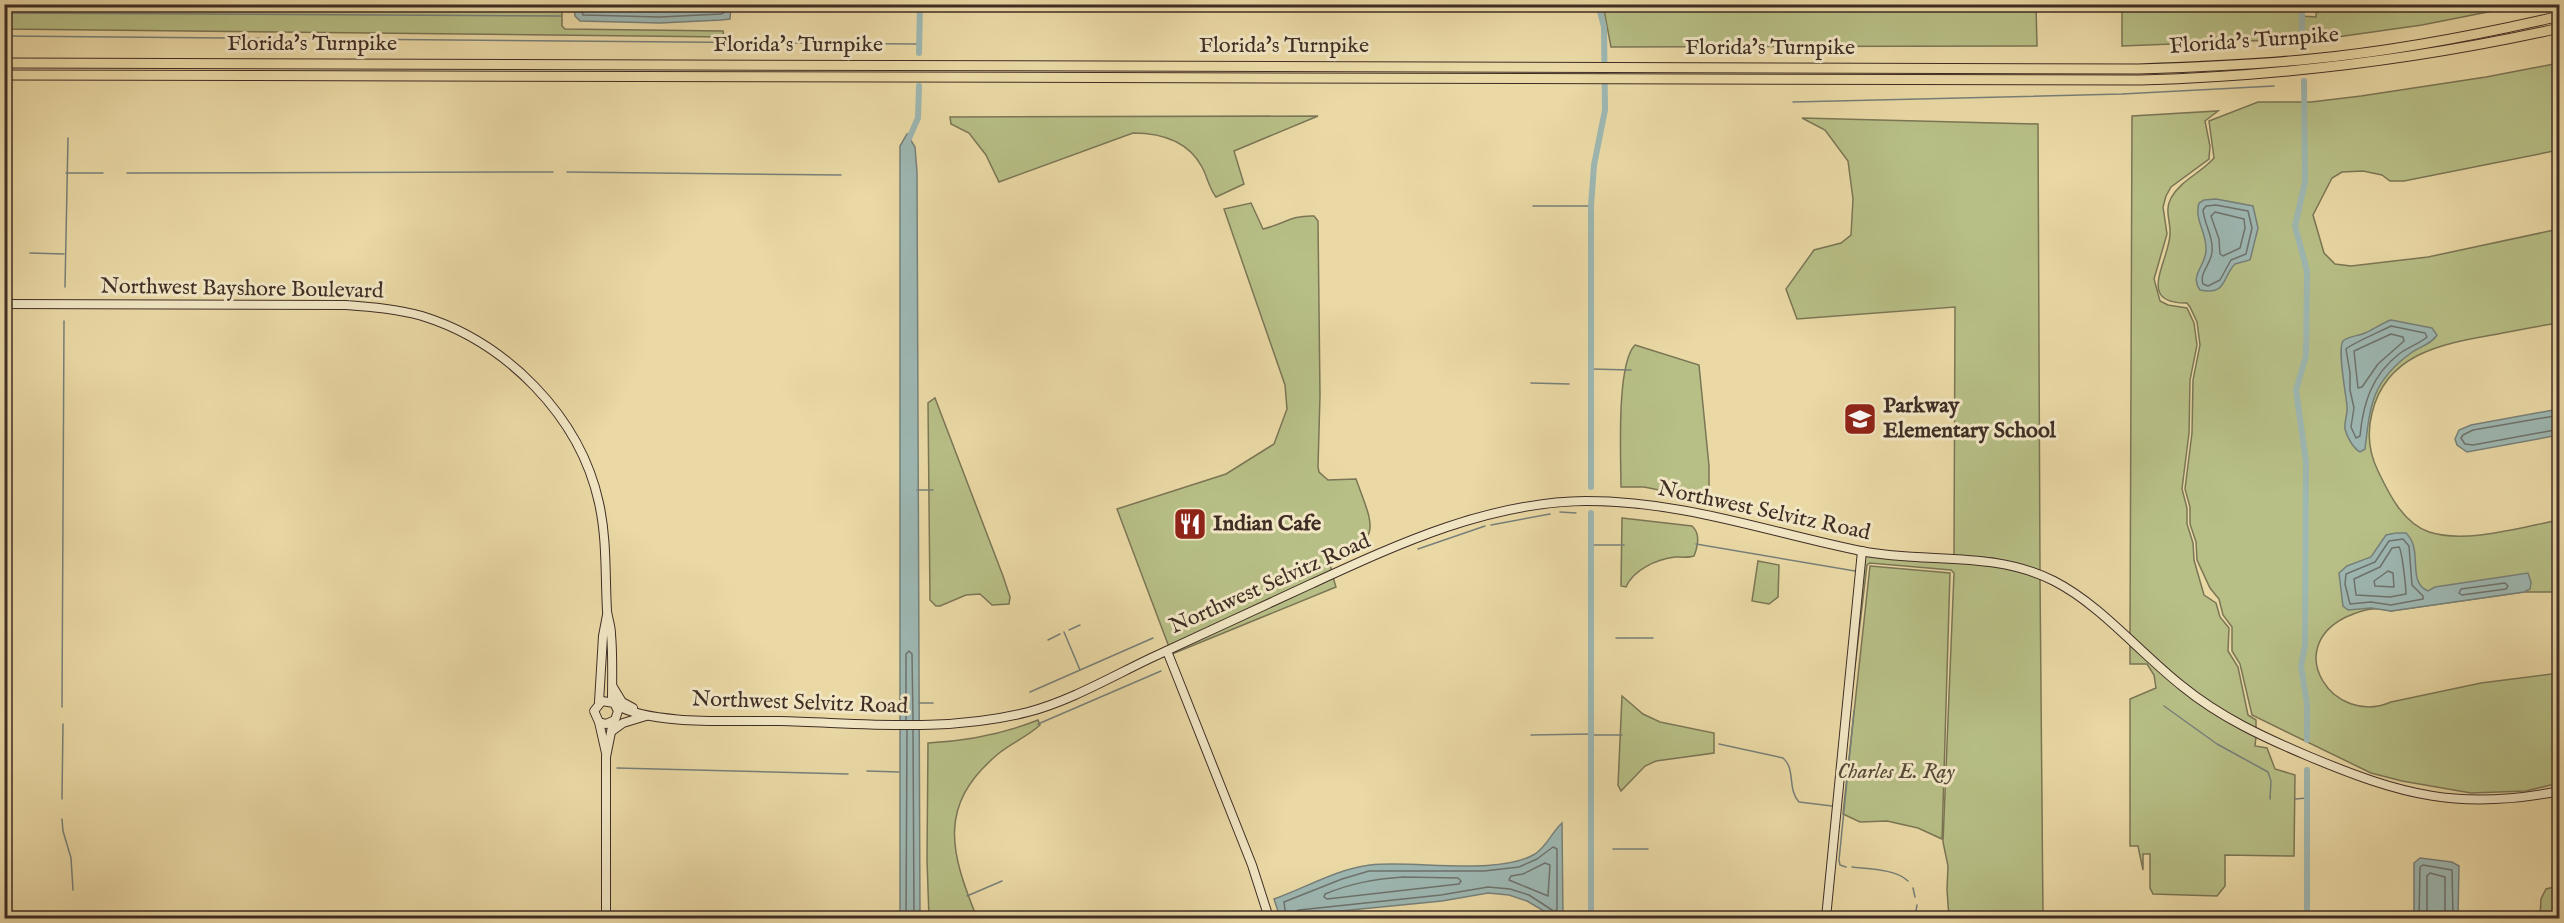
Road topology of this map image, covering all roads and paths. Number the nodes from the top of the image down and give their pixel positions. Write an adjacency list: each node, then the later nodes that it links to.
1 (2559, 16): 3 (highway, Florida's Turnpike)
2 (2559, 28): 4 (highway, Florida's Turnpike)
3 (4, 63)
4 (4, 75)
5 (4, 304): 7 (street, Northwest Bayshore Boulevard)
6 (1862, 551): 8 (street, Northwest Selvitz Road); 16 (street, Northwest Selvitz Road); 19 (street)
7 (607, 614): 9 (street, Northwest Bayshore Boulevard); 10 (street, Northwest Bayshore Boulevard)
8 (1167, 651): 12 (street, Northwest Selvitz Road); 18 (street)
9 (612, 686): 11 (street, Northwest Bayshore Boulevard); 12 (street)
10 (599, 702): 11 (street); 13 (street)
11 (614, 704): 12 (street, Northwest Selvitz Road); 14 (street)
12 (647, 716): 14 (street, Northwest Selvitz Road)
13 (599, 722): 14 (street); 15 (street)
14 (613, 724): 15 (street)
15 (606, 757): 17 (street)
16 (2559, 791)
17 (606, 918)
18 (1269, 918)
19 (1826, 918)

